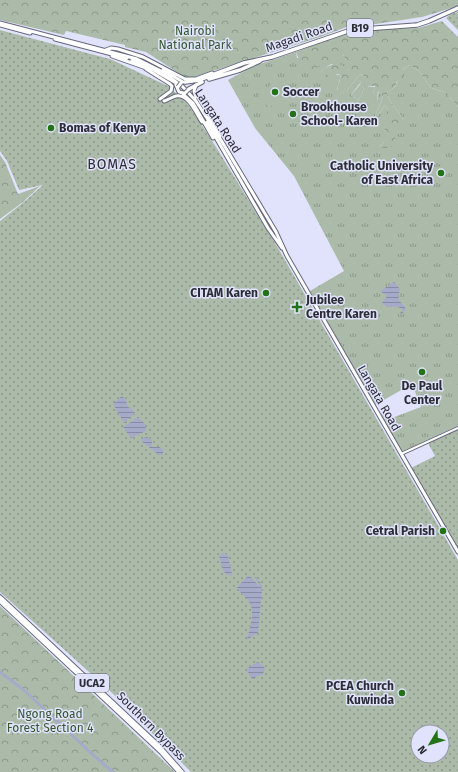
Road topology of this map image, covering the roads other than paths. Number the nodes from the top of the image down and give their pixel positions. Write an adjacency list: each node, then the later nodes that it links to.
1 (458, 8): 4 (highway, Magadi Road / B19)
2 (0, 24): 3 (main road, Langata Road)
3 (106, 51): 5 (main road); 6 (main road); 8 (main road); 8 (main road); 14 (main road, Langata Road)
4 (245, 66): 6 (highway, Magadi Road / B19); 7 (highway, Magadi Road / B19)
5 (144, 67): 8 (main road); 11 (main road)
6 (231, 68): 8 (highway, Magadi Road / B19)
7 (197, 83): 9 (highway, Magadi Road / B19); 10 (main road)
8 (180, 84): 9 (main road); 9 (main road)
9 (187, 91): 10 (main road); 13 (main road); 15 (main road, Langata Road)
10 (196, 97): 14 (main road)
11 (160, 99)
12 (164, 101): 13 (main road)
13 (211, 135): 15 (main road)
14 (220, 140): 16 (main road, Langata Road)
15 (223, 151): 16 (main road, Langata Road)
16 (285, 252): 18 (main road, Langata Road)
17 (458, 428): 18 (street)
18 (401, 454): 19 (main road, Langata Road)
19 (458, 552)
20 (0, 597): 23 (highway, Southern Bypass / UCA2)
21 (0, 601): 22 (highway, Southern Bypass / UCA2)
22 (179, 772)
23 (182, 772)

